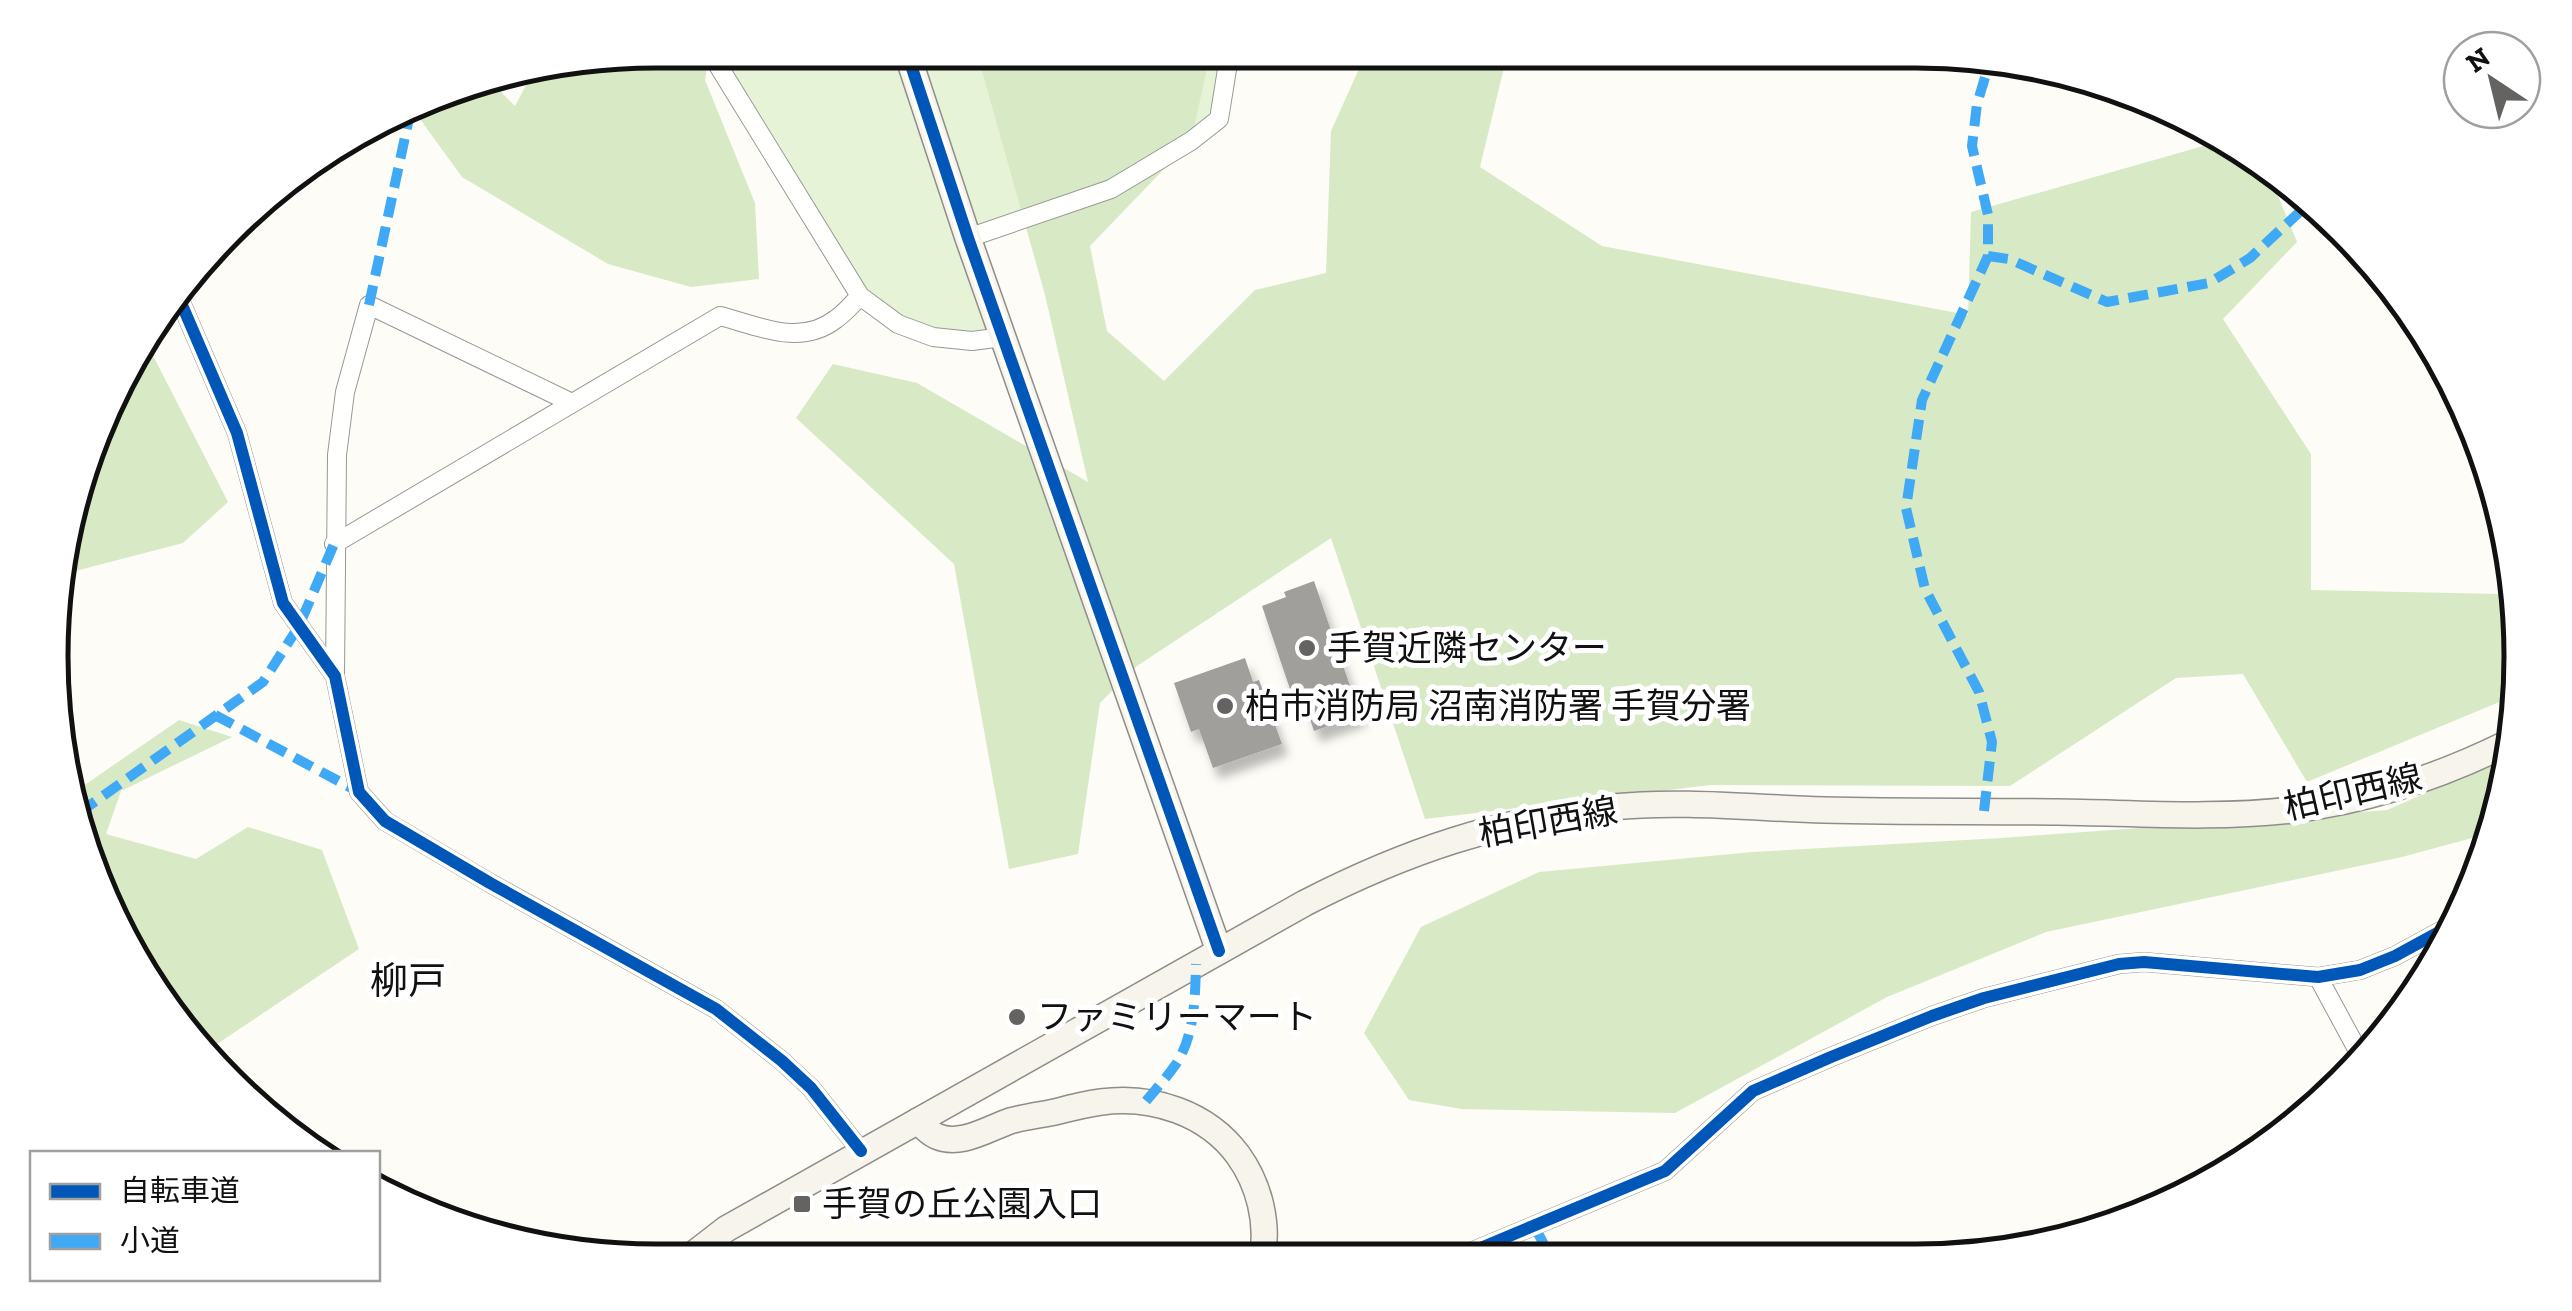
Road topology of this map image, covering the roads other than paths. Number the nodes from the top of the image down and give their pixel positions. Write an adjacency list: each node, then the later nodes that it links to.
1 (720, 68): 5 (street)
2 (912, 68): 4 (main road)
3 (1227, 68): 4 (street)
4 (968, 238): 7 (main road)
5 (860, 296): 7 (street); 8 (street)
6 (183, 307): 10 (street)
7 (1003, 337): 13 (main road)
8 (572, 403): 9 (street); 9 (street)
9 (334, 544): 10 (street)
10 (335, 676): 17 (street)
11 (2496, 748): 13 (main road, 柏印西線)
12 (2434, 935): 14 (street)
13 (1219, 951): 16 (main road, 柏印西線)
14 (2318, 977): 15 (street); 20 (street)
15 (2356, 1047)
16 (918, 1121): 17 (main road, 柏印西線); 19 (main road)
17 (862, 1151): 18 (main road, 柏印西線)
18 (707, 1244)
19 (1265, 1244)
20 (1490, 1244)

